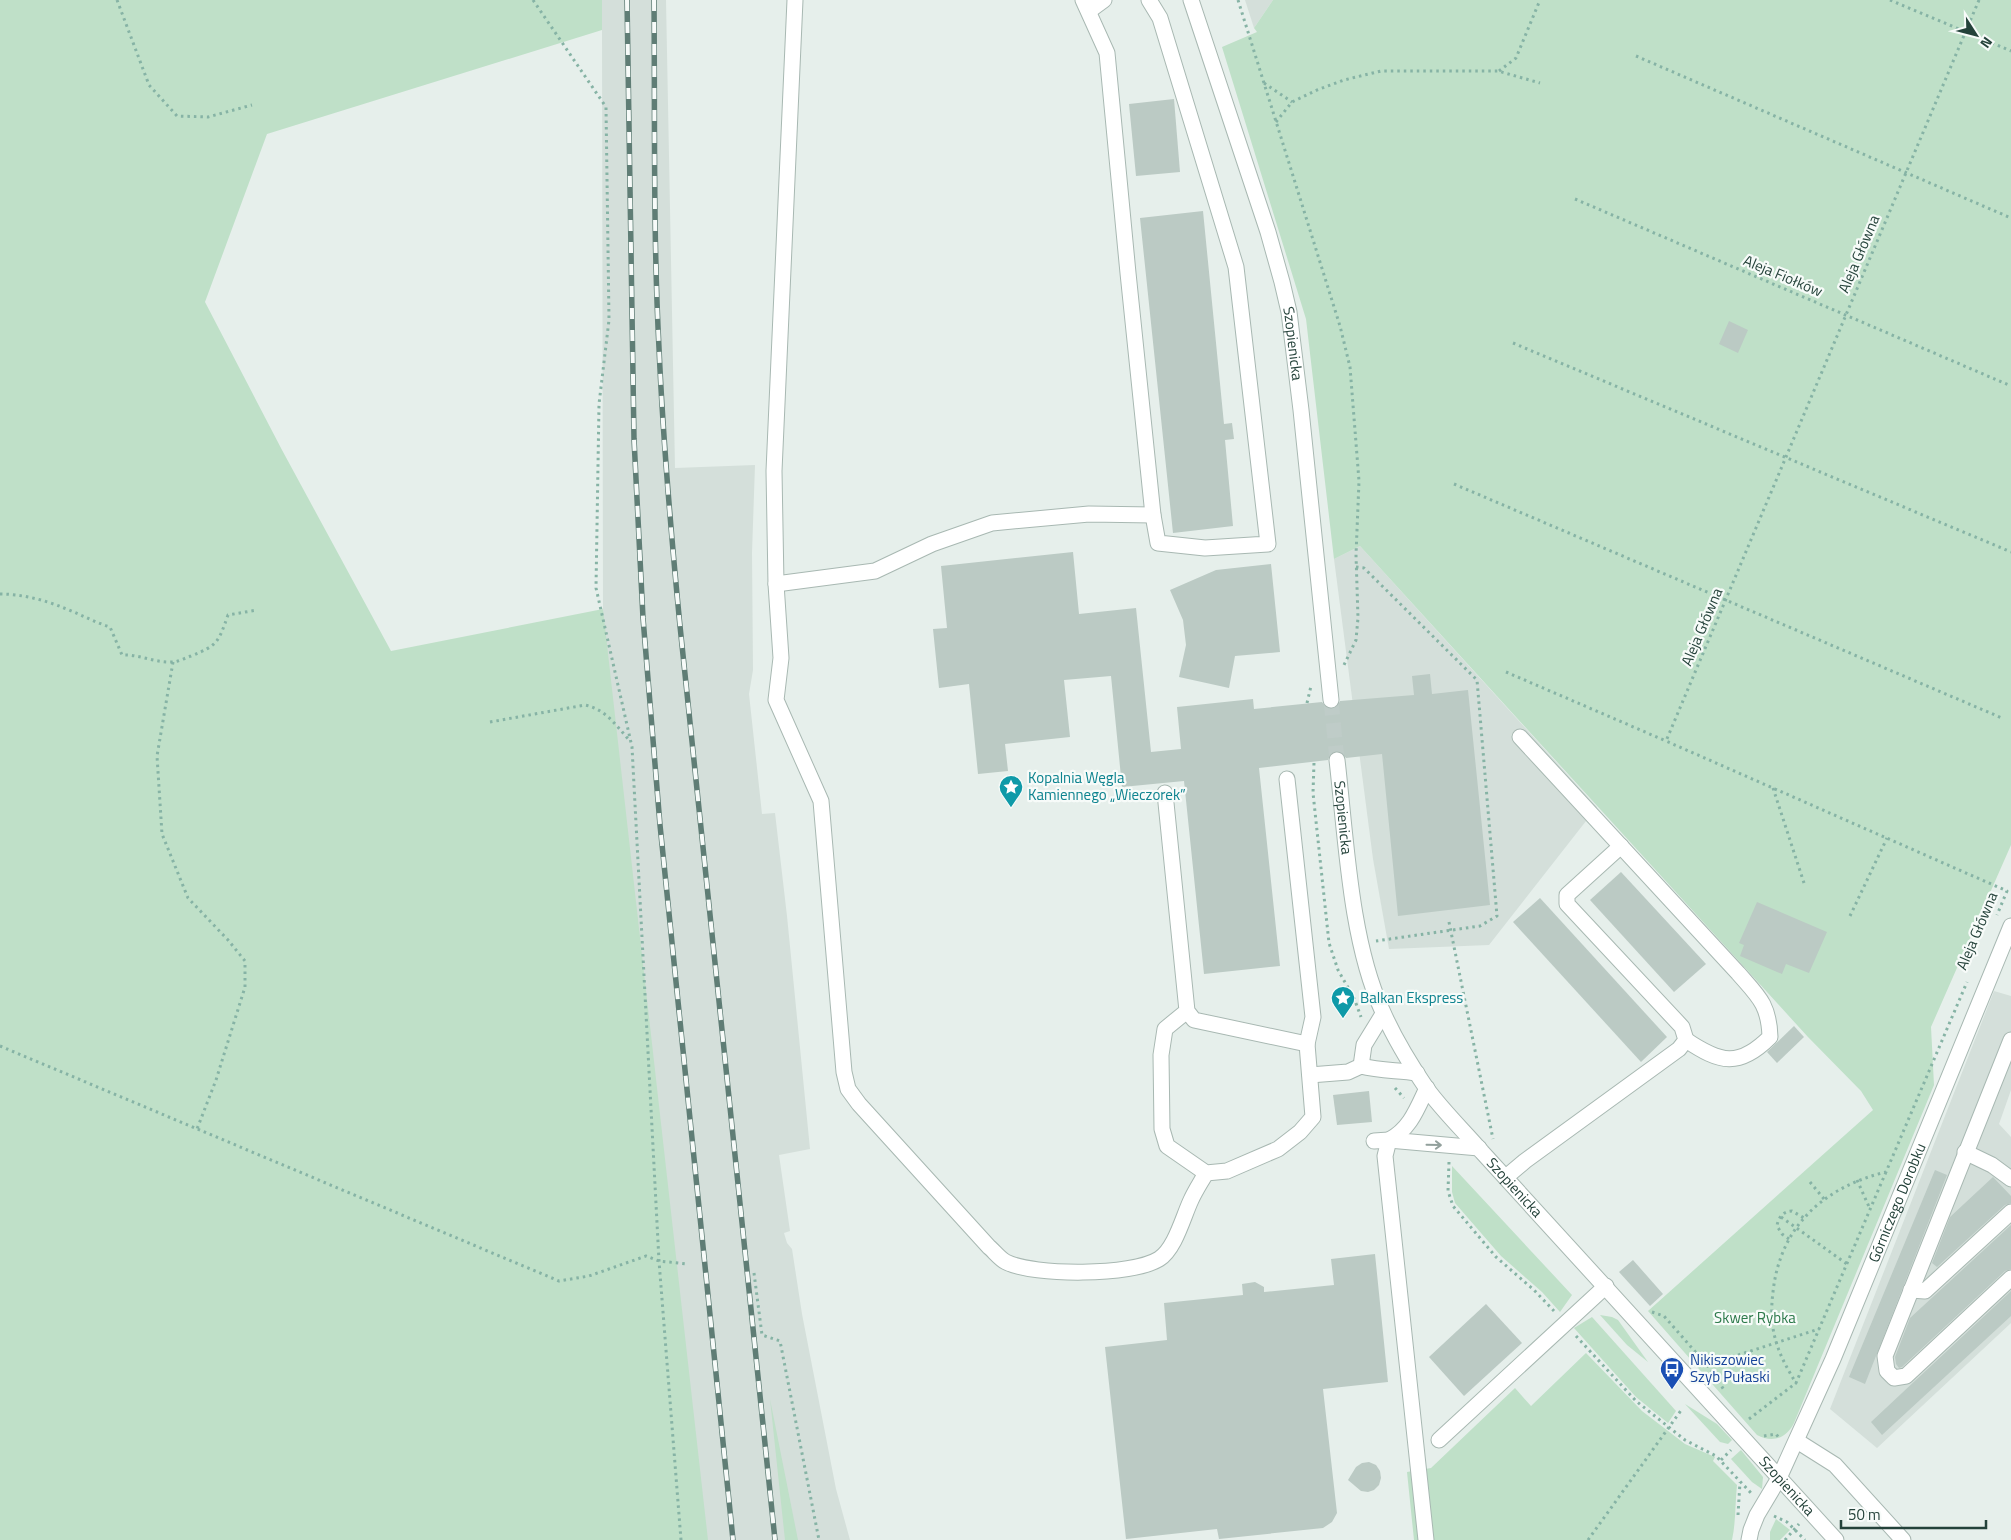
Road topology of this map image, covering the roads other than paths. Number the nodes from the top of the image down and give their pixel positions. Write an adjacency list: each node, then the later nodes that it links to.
1 (794, 0): 7 (street)
2 (1104, 0): 5 (street)
3 (1149, 0): 6 (street)
4 (1191, 0): 8 (street, Szopienicka)
5 (1086, 6): 6 (street)
6 (1153, 515): 7 (street)
7 (776, 584): 28 (street)
8 (1331, 700)
9 (1520, 737): 13 (street)
10 (1337, 760): 17 (street, Szopienicka)
11 (1287, 779): 20 (street)
12 (1165, 793): 16 (street)
13 (1621, 846): 18 (street); 18 (street)
14 (2011, 926): 15 (street, Górniczego Dorobku)
15 (2005, 959): 36 (street, Górniczego Dorobku)
16 (1187, 1011): 20 (street); 28 (street)
17 (1383, 1014): 21 (street); 22 (street, Szopienicka)
18 (1686, 1040): 29 (street)
19 (2011, 1040): 27 (street)
20 (1308, 1044): 23 (street)
21 (1361, 1066): 22 (street); 23 (street)
22 (1417, 1073): 24 (street, Szopienicka)
23 (1310, 1075): 28 (street)
24 (1427, 1088): 25 (street); 26 (street, Szopienicka)
25 (1381, 1141): 26 (street, one-way to 26); 38 (street)
26 (1479, 1148): 29 (street, Szopienicka)
27 (1965, 1152): 30 (street); 34 (street)
28 (1206, 1173)
29 (1506, 1177): 33 (street, Szopienicka)
30 (2011, 1179)
31 (2011, 1212): 34 (street)
32 (2011, 1278): 34 (street)
33 (1606, 1286): 35 (street); 37 (street, Szopienicka)
34 (1911, 1290)
35 (1439, 1440)
36 (1794, 1446): 37 (street, Górniczego Dorobku); 41 (street)
37 (1779, 1478): 39 (street, Górniczego Dorobku); 40 (street, Szopienicka)
38 (1426, 1540)
39 (1749, 1540)
40 (1836, 1540)
41 (1903, 1540)

